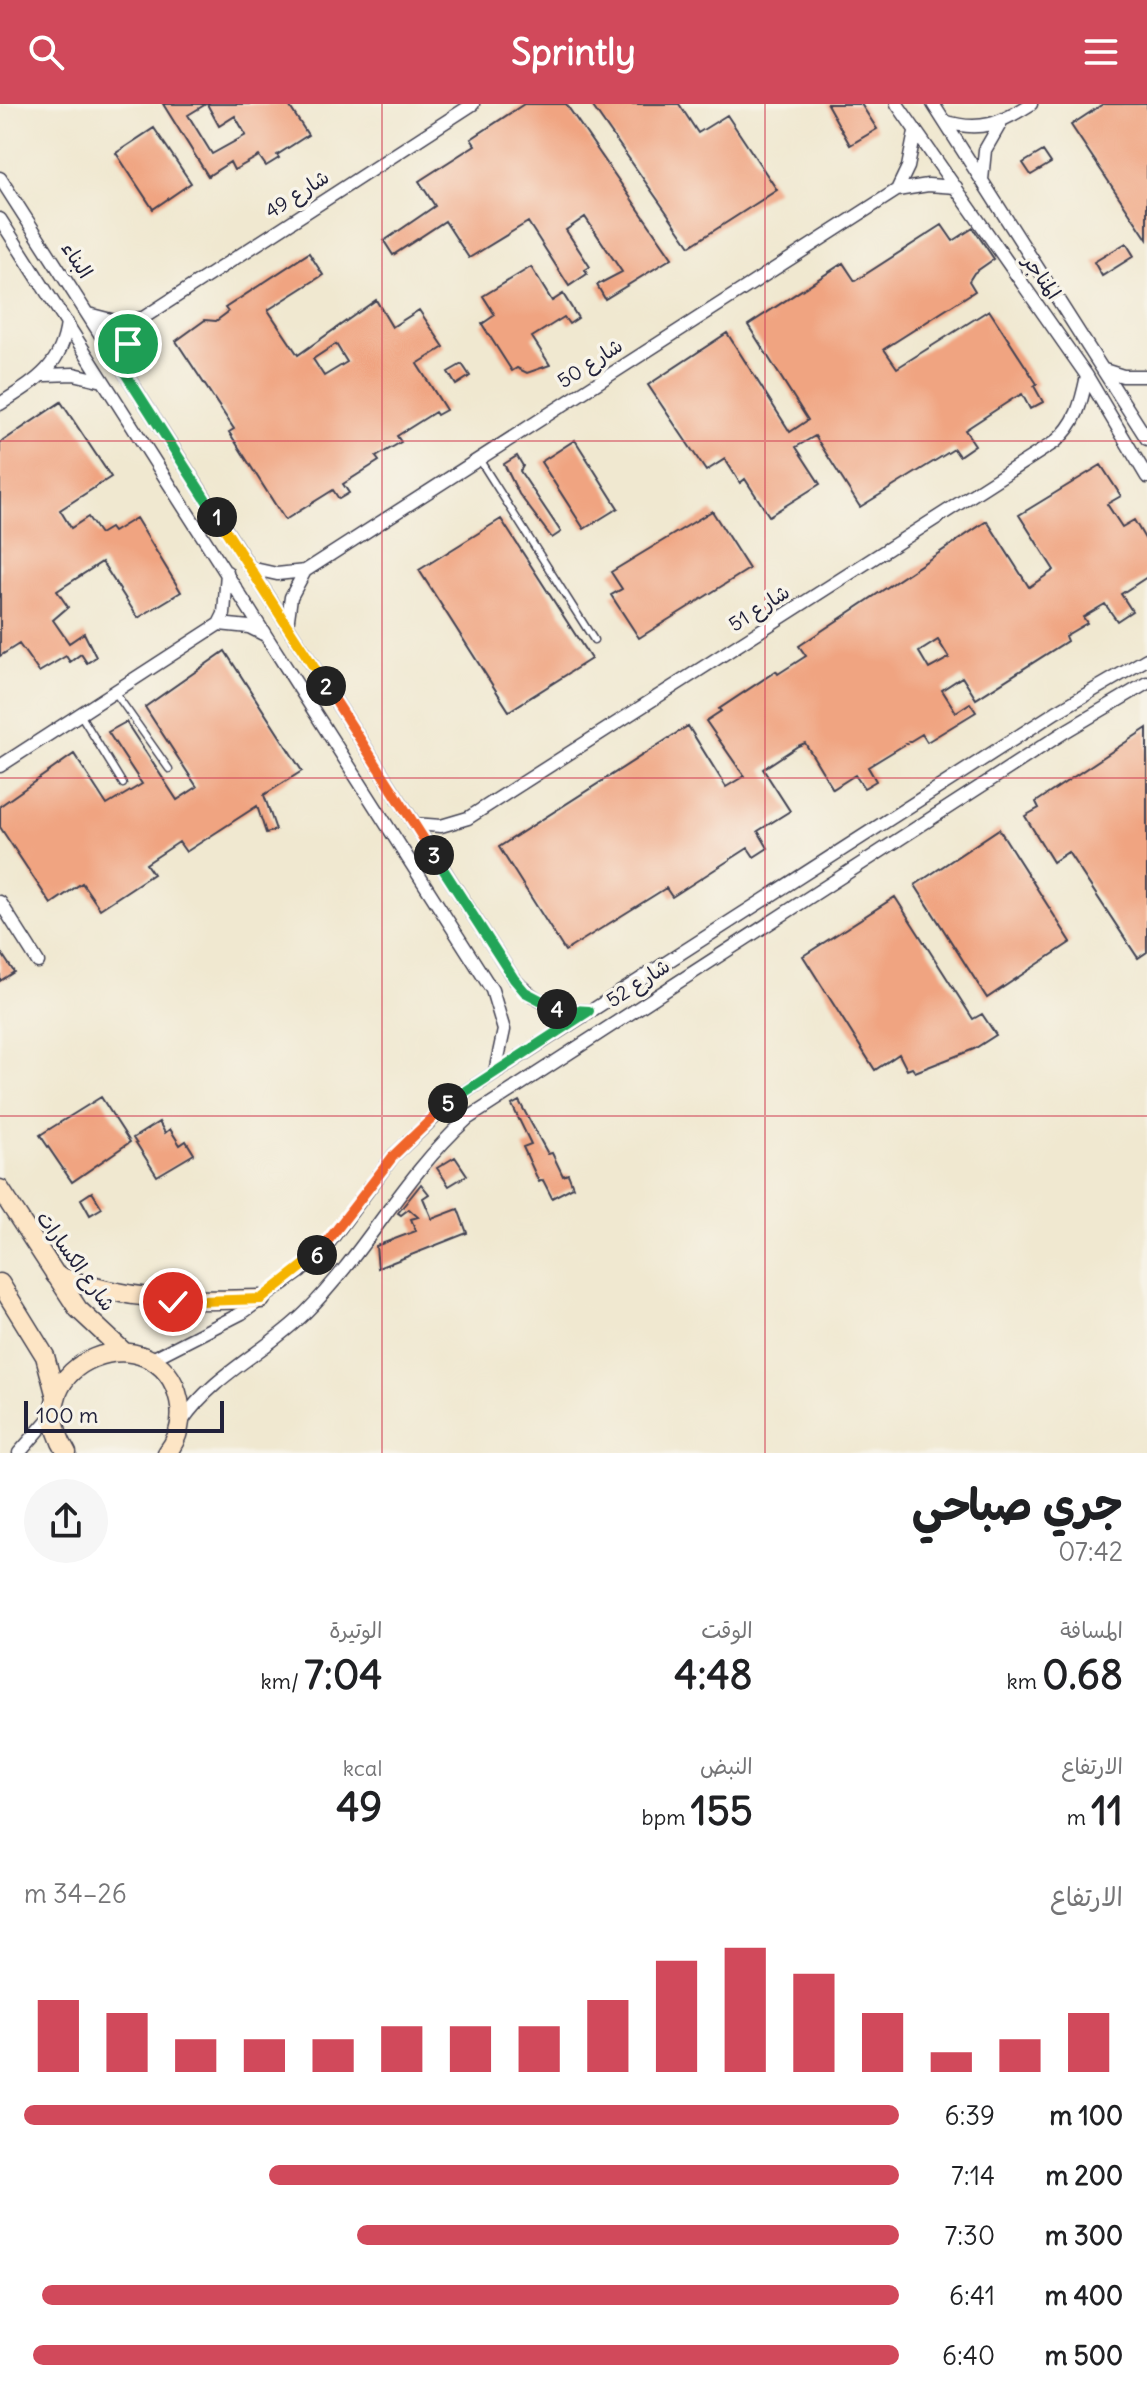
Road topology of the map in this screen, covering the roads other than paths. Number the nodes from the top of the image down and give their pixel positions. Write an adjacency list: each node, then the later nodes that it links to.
1 (473, 104): 14 (street, شارع 49)
2 (897, 104): 7 (street, المناجر)
3 (933, 104): 5 (street, المناجر)
4 (1031, 104): 6 (street)
5 (944, 121): 6 (street); 9 (street, المناجر)
6 (1000, 124): 9 (street)
7 (915, 132): 10 (street, المناجر); 11 (street)
8 (0, 178): 13 (street, البناء)
9 (982, 180): 16 (street, المناجر)
10 (956, 187): 11 (street, شارع 50); 19 (street, المناجر)
11 (897, 190): 24 (street, شارع 50)
12 (0, 219): 15 (street)
13 (88, 314): 14 (street); 17 (street, البناء)
14 (143, 318): 17 (street)
15 (67, 323): 18 (street); 21 (street)
16 (1104, 370): 20 (street); 23 (street, المناجر)
17 (125, 373): 26 (street, البناء)
18 (45, 375): 21 (street); 22 (street)
19 (1087, 376): 25 (street, المناجر); 40 (street, شارع 51)
20 (1147, 376)
21 (103, 381): 28 (street)
22 (0, 404)
23 (1147, 439)
24 (479, 459): 27 (street, شارع 50); 32 (lane)
25 (1147, 477)
26 (250, 568): 27 (street); 30 (street, البناء)
27 (305, 571): 30 (street)
28 (227, 572): 29 (street); 31 (street)
29 (219, 624): 31 (street); 35 (street)
30 (287, 626): 40 (street, البناء)
31 (268, 637): 44 (street)
32 (594, 640)
33 (1147, 659): 43 (street, شارع 52)
34 (1147, 683): 52 (street, شارع 52)
35 (114, 691): 36 (street); 38 (lane)
36 (80, 714): 37 (street); 39 (lane)
37 (0, 766)
38 (169, 769)
39 (123, 784)
40 (414, 824): 43 (street, البناء)
41 (0, 902): 42 (street)
42 (38, 962)
43 (589, 1011): 44 (street, شارع 52)
44 (495, 1072): 48 (street, شارع 52)
45 (0, 1189): 46 (street, شارع الكسارات)
46 (55, 1275): 48 (street); 49 (street, شارع الكسارات)
47 (0, 1283): 51 (street)
48 (261, 1299): 50 (street, شارع 52)
49 (124, 1352): 50 (street, شارع الكسارات); 51 (street)
50 (150, 1360): 52 (street)
51 (55, 1405): 53 (street); 54 (street)
52 (180, 1424): 55 (street)
53 (19, 1453)
54 (67, 1453)
55 (167, 1453)

